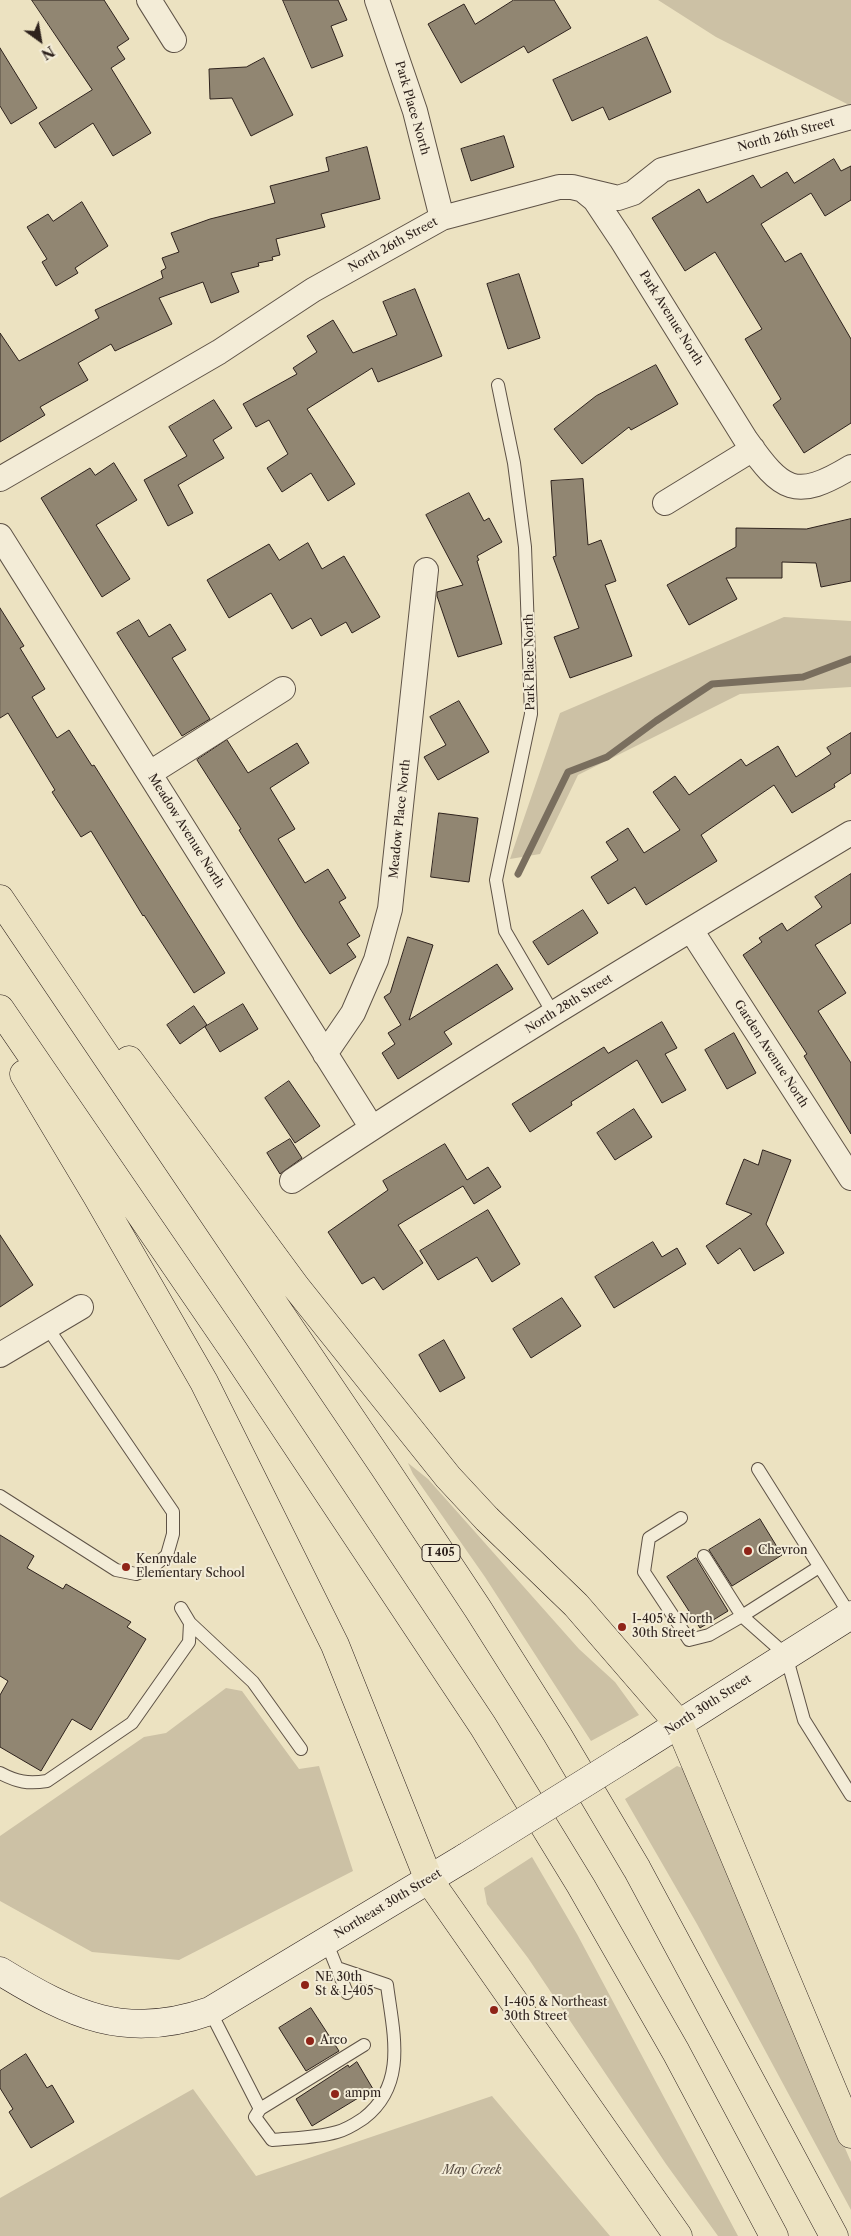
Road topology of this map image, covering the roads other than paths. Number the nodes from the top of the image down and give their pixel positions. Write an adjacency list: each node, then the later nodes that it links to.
1 (149, 0): 3 (street)
2 (377, 0): 6 (street, Park Place North)
3 (174, 40)
4 (851, 117): 5 (street, North 26th Street)
5 (584, 191): 6 (street, North 26th Street); 8 (street, Park Avenue North)
6 (442, 218): 10 (street, North 26th Street)
7 (498, 385): 21 (lane, Park Place North)
8 (753, 449): 9 (street, Park Avenue North); 11 (street)
9 (851, 467)
10 (0, 479)
11 (665, 503)
12 (0, 536): 15 (street, Meadow Avenue North)
13 (426, 570): 23 (street, Meadow Place North)
14 (283, 689): 15 (street)
15 (150, 773): 23 (street, Meadow Avenue North)
16 (851, 833): 19 (street, North 28th Street)
17 (0, 886): 40 (highway)
18 (0, 899): 56 (highway, I 405)
19 (691, 930): 21 (street, North 28th Street); 25 (street, Garden Avenue North)
20 (0, 1008): 55 (highway)
21 (553, 1013): 24 (street, North 28th Street)
22 (0, 1034): 45 (highway)
23 (325, 1054): 24 (street, Meadow Avenue North)
24 (372, 1128): 26 (street, North 28th Street)
25 (851, 1178)
26 (292, 1181)
27 (81, 1306): 28 (street)
28 (48, 1327): 29 (street); 31 (lane)
29 (0, 1356)
30 (758, 1469): 34 (lane)
31 (0, 1496)
32 (680, 1518): 37 (lane)
33 (704, 1556): 37 (lane)
34 (819, 1567): 36 (lane); 37 (lane)
35 (181, 1608): 38 (lane)
36 (850, 1615): 39 (street, North 30th Street)
37 (742, 1616): 39 (lane)
38 (190, 1623): 41 (lane); 42 (lane)
39 (786, 1655): 40 (street, North 30th Street); 44 (lane)
40 (679, 1724): 43 (street, North 30th Street, bridge); 53 (highway)
41 (301, 1749)
42 (0, 1772)
43 (565, 1795): 45 (street, Northeast 30th Street, bridge)
44 (851, 1795)
45 (428, 1880): 46 (street, Northeast 30th Street); 54 (highway)
46 (326, 1941): 47 (lane); 50 (street, Northeast 30th Street)
47 (337, 1968): 49 (lane); 52 (lane)
48 (0, 1971): 50 (street, Northeast 30th Street)
49 (347, 1992)
50 (210, 2011): 52 (lane)
51 (364, 2045): 52 (lane)
52 (260, 2109)
53 (851, 2134)
54 (678, 2236)
55 (774, 2236)
56 (834, 2236)

